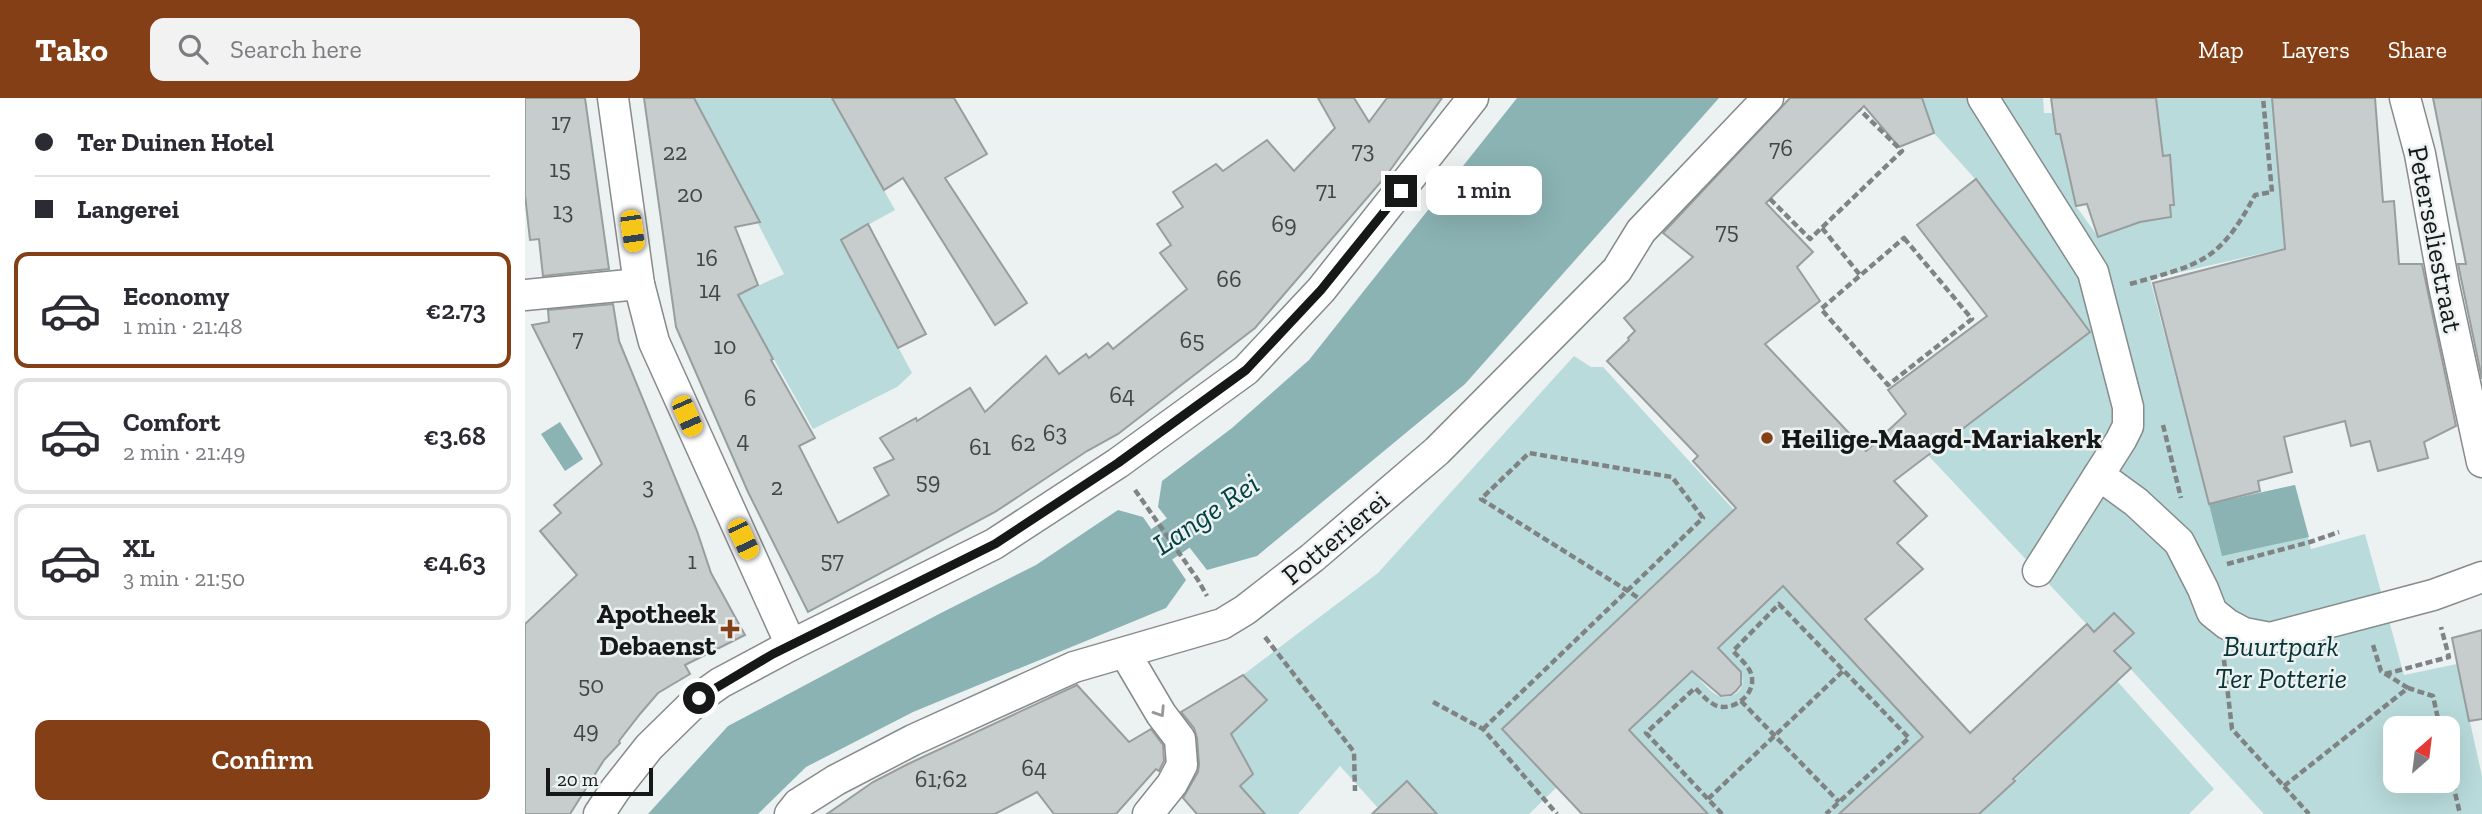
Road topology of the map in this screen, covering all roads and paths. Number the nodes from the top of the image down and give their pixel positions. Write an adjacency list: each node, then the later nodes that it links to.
1 (613, 98): 11 (street)
2 (1473, 98): 29 (street)
3 (1768, 98): 27 (street, Potterierei)
4 (1983, 98): 12 (street)
5 (2263, 98): 12 (path)
6 (2405, 98): 15 (street, Peterseliestraat)
7 (1860, 110): 9 (path)
8 (1770, 199): 9 (path)
9 (1822, 228): 10 (path)
10 (1860, 275): 10 (path)
11 (639, 284): 13 (street); 29 (street)
12 (2098, 293): 16 (street)
13 (525, 295)
14 (2161, 415): 17 (path)
15 (2482, 462)
16 (2099, 475): 20 (street); 22 (street)
17 (2183, 506)
18 (1156, 521): 27 (path)
19 (2339, 531): 22 (path)
20 (2038, 571)
21 (2482, 577): 24 (street)
22 (2203, 589): 28 (street)
23 (1628, 591): 23 (path); 25 (path); 37 (path)
24 (2433, 595): 26 (street); 32 (path)
25 (1640, 599)
26 (2364, 613): 28 (street); 32 (path)
27 (1234, 617): 30 (street, Potterierei); 40 (path)
28 (2227, 624): 39 (path)
29 (791, 645): 44 (street)
30 (1125, 653): 45 (street, Potterierei); 46 (street, one-way to 46)
31 (1844, 670): 34 (path); 38 (path); 43 (path)
32 (2385, 674): 33 (path)
33 (2408, 688): 36 (path); 39 (path)
34 (1741, 701): 38 (path); 42 (path)
35 (1433, 702): 37 (path)
36 (2437, 716)
37 (1483, 729): 47 (path)
38 (1776, 736): 42 (path); 43 (path)
39 (2284, 786): 50 (path)
40 (1355, 791)
41 (2455, 793): 51 (path)
42 (1708, 799): 48 (path)
43 (1839, 802): 49 (path)
44 (599, 814)
45 (790, 814)
46 (1148, 814)
47 (1557, 814)
48 (1722, 814)
49 (1826, 814)
50 (2309, 814)
51 (2460, 814)

